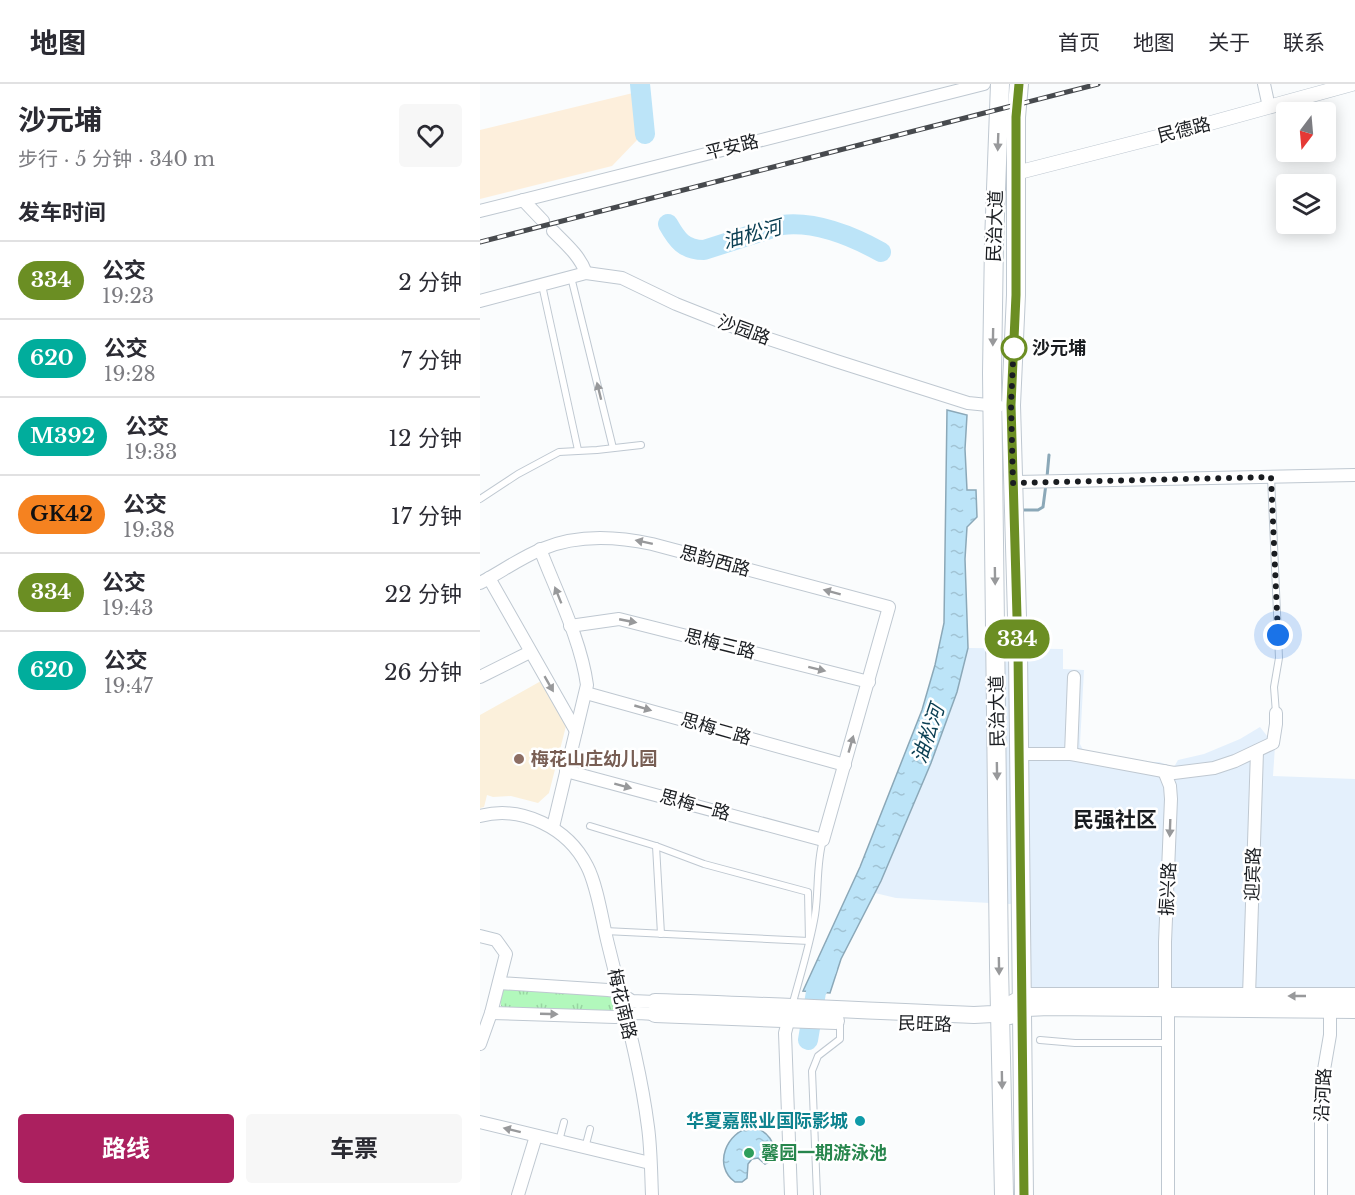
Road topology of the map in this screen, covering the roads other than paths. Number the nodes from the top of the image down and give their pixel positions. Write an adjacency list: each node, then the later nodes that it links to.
1 (984, 84): 8 (street, 平安路)
2 (1000, 84): 17 (main road, 民治大道, one-way to 17)
3 (1019, 84): 7 (main road, 民治大道)
4 (1264, 84): 6 (street)
5 (1352, 84): 6 (street, 民德路)
6 (1269, 107): 7 (street, 民德路)
7 (1016, 173): 16 (main road, 民治大道)
8 (523, 200): 9 (street, 平安路); 10 (street)
9 (480, 211)
10 (543, 221)
11 (553, 231): 12 (street)
12 (586, 273): 13 (street, 沙园路); 17 (street, 沙园路)
13 (571, 277): 14 (street, 沙园路); 19 (lane, one-way to 13)
14 (542, 284): 15 (street, 沙园路); 20 (lane)
15 (480, 301)
16 (1011, 405): 17 (street, 沙园路); 23 (main road, 民治大道)
17 (992, 406): 65 (main road, 民治大道, one-way to 65)
18 (641, 445): 19 (lane)
19 (613, 448): 20 (lane)
20 (578, 450): 24 (lane)
21 (1355, 475): 22 (street)
22 (1271, 477): 23 (street); 35 (lane)
23 (1013, 487): 28 (main road, 民治大道)
24 (480, 499)
25 (540, 549): 26 (street, 思韵西路); 27 (street, one-way to 25); 33 (street, 思韵西路, one-way to 25)
26 (485, 580): 30 (street)
27 (570, 626): 33 (street, 思梅三路, one-way to 33); 34 (street)
28 (1017, 642): 29 (lane); 38 (main road, 民治大道)
29 (1047, 642)
30 (530, 652): 31 (street); 36 (street, one-way to 36)
31 (480, 677)
32 (1074, 677): 39 (street)
33 (869, 682): 40 (street, one-way to 33)
34 (586, 693): 36 (street); 40 (street, 思梅二路, one-way to 40)
35 (1276, 713): 37 (street)
36 (576, 731): 42 (street)
37 (1257, 751): 41 (street); 54 (street, 迎宾路)
38 (1018, 754): 39 (street); 58 (main road, 民治大道)
39 (1071, 754): 41 (street)
40 (846, 765): 46 (street)
41 (1165, 768): 56 (street, 振兴路, one-way to 56)
42 (566, 771): 45 (street); 46 (street, 思梅一路, one-way to 46)
43 (480, 816): 45 (street)
44 (590, 826): 47 (lane)
45 (553, 827): 48 (street, 梅花南路)
46 (823, 840): 51 (lane)
47 (657, 846): 49 (lane); 51 (lane)
48 (604, 931): 49 (lane); 53 (street, 梅花南路)
49 (661, 934): 51 (lane)
50 (480, 936): 52 (street)
51 (809, 941): 62 (lane)
52 (499, 983): 53 (street, 民旺路); 61 (street)
53 (621, 994): 59 (street, 民旺路); 64 (street, 梅花南路)
54 (1249, 996): 56 (main road, 民旺路); 57 (main road, 民旺路, one-way to 54)
55 (1355, 996): 57 (main road, 民旺路)
56 (1166, 1002): 57 (main road, 民旺路); 58 (main road, 民旺路); 67 (street, 振兴路)
57 (1330, 1003): 60 (main road, 民旺路); 83 (street, 沿河路)
58 (1022, 1004): 65 (main road, 民旺路); 81 (main road, 民治大道)
59 (655, 1008): 62 (main road, 民旺路); 64 (street, 民旺路)
60 (1355, 1010)
61 (491, 1012): 64 (street, 民旺路, one-way to 64); 68 (street)
62 (793, 1012): 63 (main road, 民旺路); 78 (street)
63 (836, 1015): 65 (main road, 民旺路); 79 (lane)
64 (626, 1016): 75 (street, 梅花南路)
65 (1000, 1016): 80 (main road, 民治大道, one-way to 80)
66 (1040, 1040): 67 (lane)
67 (1167, 1043): 82 (street, 振兴路)
68 (480, 1044)
69 (480, 1122): 72 (street, one-way to 69)
70 (564, 1122): 73 (lane)
71 (590, 1129): 74 (lane)
72 (536, 1136): 73 (street); 76 (street)
73 (559, 1142): 74 (street)
74 (585, 1148): 75 (street)
75 (650, 1163): 77 (street, 梅花南路)
76 (518, 1195)
77 (652, 1195)
78 (791, 1195)
79 (817, 1195)
80 (1005, 1195)
81 (1024, 1195)
82 (1168, 1195)
83 (1321, 1195)

